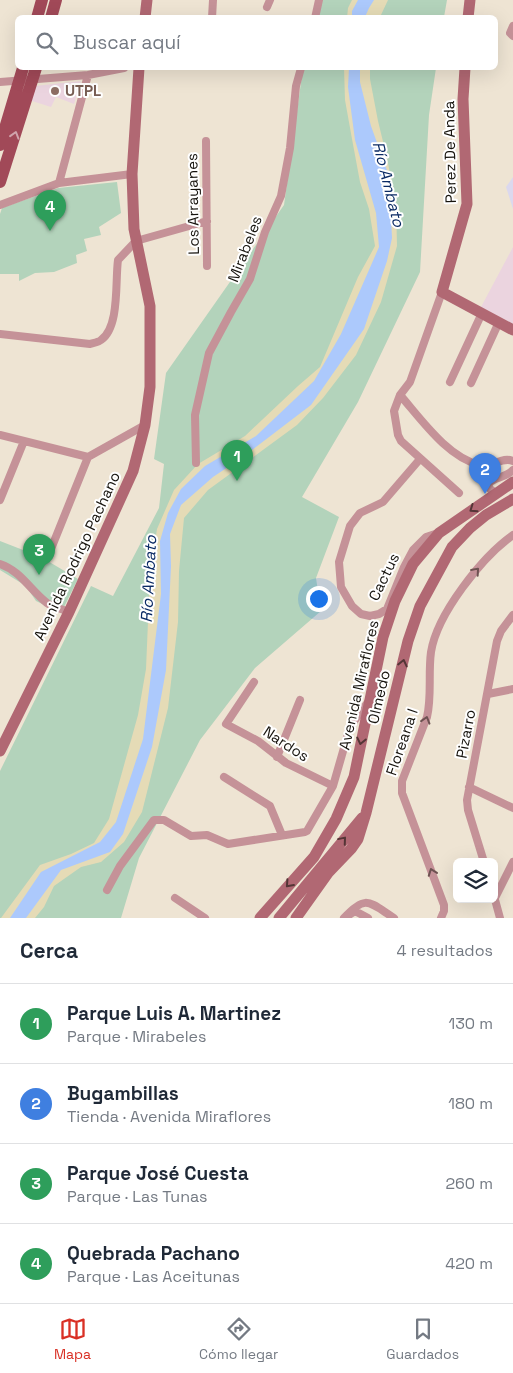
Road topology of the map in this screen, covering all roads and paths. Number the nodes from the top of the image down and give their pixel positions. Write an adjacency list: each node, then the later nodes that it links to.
1 (42, 0): 7 (main road)
2 (56, 0): 8 (main road)
3 (147, 0): 9 (main road)
4 (213, 0): 10 (street)
5 (319, 0): 11 (street)
6 (470, 0): 12 (main road)
7 (38, 15)
8 (51, 15)
9 (145, 15)
10 (212, 15)
11 (316, 15)
12 (468, 15)
13 (114, 70): 19 (street)
14 (139, 70): 23 (main road, Avenida Rodrigo Pachano)
15 (300, 70): 44 (street, Mirabeles)
16 (465, 70): 30 (main road, Perez De Anda)
17 (34, 73): 18 (street); 19 (street); 24 (main road, one-way to 17)
18 (21, 74): 20 (street); 22 (main road)
19 (88, 75): 25 (street)
20 (0, 82)
21 (206, 141): 27 (street, Los Arrayanes)
22 (0, 145)
23 (132, 174): 25 (street); 28 (main road, Avenida Rodrigo Pachano)
24 (0, 182)
25 (59, 183): 26 (street)
26 (0, 205)
27 (206, 221): 28 (street); 29 (street, Los Arrayanes)
28 (136, 241): 34 (street); 38 (main road, Avenida Rodrigo Pachano)
29 (207, 266)
30 (442, 292): 31 (main road); 37 (street)
31 (482, 313): 32 (main road); 35 (street)
32 (499, 322): 33 (main road); 36 (street)
33 (513, 330)
34 (0, 334)
35 (450, 382)
36 (471, 383)
37 (400, 395): 42 (street); 43 (street)
38 (145, 425): 41 (street); 55 (main road, Avenida Rodrigo Pachano)
39 (0, 435): 40 (street)
40 (24, 441): 41 (street); 50 (street)
41 (88, 457): 53 (street)
42 (420, 459): 47 (street); 51 (street, Cactus)
43 (513, 461)
44 (196, 463)
45 (513, 470): 48 (street)
46 (513, 482): 48 (main road, Avenida Miraflores)
47 (459, 493)
48 (496, 493): 51 (main road, Avenida Miraflores, one-way to 51)
49 (513, 499): 70 (main road, Olmedo, one-way to 49)
50 (0, 500)
51 (439, 533): 61 (main road, Avenida Miraflores)
52 (513, 534): 85 (street, Floreana I, one-way to 52)
53 (51, 549)
54 (0, 564): 55 (street)
55 (69, 612): 62 (main road, Avenida Rodrigo Pachano)
56 (513, 615): 59 (street, Pizarro)
57 (254, 682): 65 (street, Nardos)
58 (513, 689): 59 (street)
59 (488, 694): 68 (street, Pizarro)
60 (300, 700): 65 (street)
61 (370, 700): 67 (street); 79 (main road, Avenida Miraflores, one-way to 79)
62 (13, 725): 63 (street); 64 (main road, Avenida Rodrigo Pachano)
63 (0, 736)
64 (0, 751)
65 (277, 757): 67 (street, Nardos)
66 (224, 777): 71 (street)
67 (333, 786): 71 (street)
68 (469, 787): 69 (street); 72 (street, Pizarro)
69 (513, 808)
70 (366, 813): 80 (main road, one-way to 70); 81 (main road, Olmedo)
71 (282, 835): 74 (street)
72 (483, 858)
73 (513, 862): 75 (street)
74 (107, 890)
75 (498, 891)
76 (175, 898): 78 (street)
77 (496, 903): 86 (street)
78 (205, 918)
79 (260, 918)
80 (279, 918)
81 (296, 918)
82 (344, 918): 83 (street); 84 (street)
83 (368, 918)
84 (394, 918)
85 (441, 918)
86 (500, 918)

